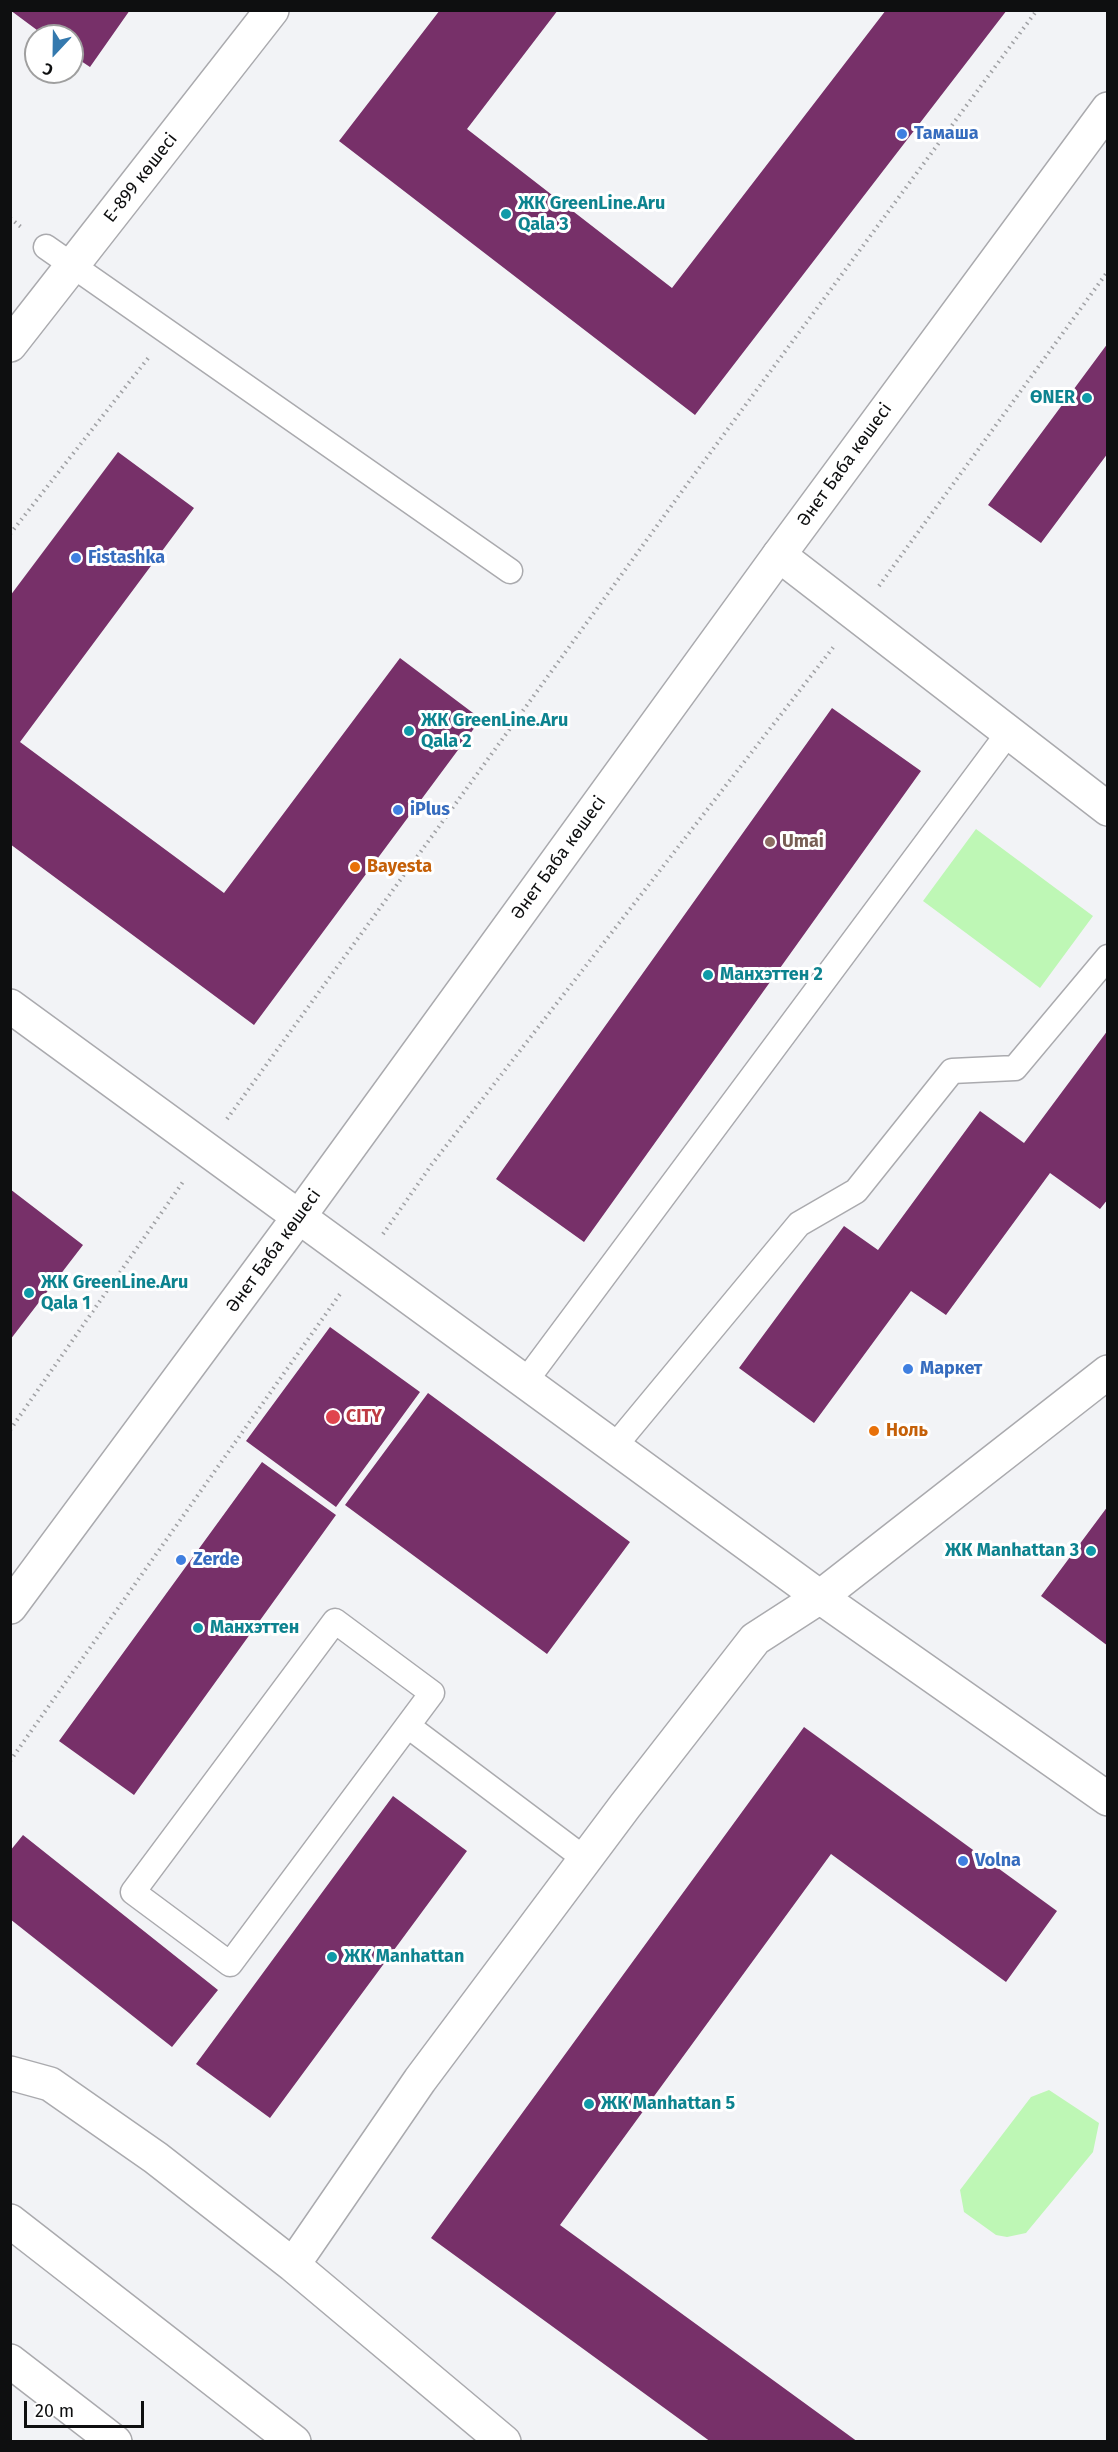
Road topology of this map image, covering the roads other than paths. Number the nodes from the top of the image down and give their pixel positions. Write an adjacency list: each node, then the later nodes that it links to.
1 (272, 10): 4 (street, Е-899 көшесі)
2 (1107, 109): 6 (street, Әнет Баба көшесі)
3 (46, 247): 4 (lane)
4 (72, 266): 5 (street, Е-899 көшесі); 7 (lane)
5 (10, 345)
6 (779, 555): 8 (street); 12 (street, Әнет Баба көшесі)
7 (510, 571)
8 (1009, 732): 9 (street); 14 (lane)
9 (1107, 808)
10 (1107, 957): 15 (lane)
11 (10, 1006): 12 (street)
12 (298, 1218): 14 (street); 17 (street, Әнет Баба көшесі)
13 (1107, 1372): 16 (street)
14 (525, 1382): 15 (street)
15 (614, 1448): 16 (street)
16 (820, 1597): 19 (street); 20 (street)
17 (10, 1607)
18 (408, 1726): 18 (lane); 20 (lane)
19 (1107, 1799)
20 (585, 1859): 23 (street)
21 (10, 2073): 23 (street)
22 (10, 2221): 26 (street)
23 (293, 2265): 27 (street)
24 (10, 2361): 25 (street)
25 (115, 2442)
26 (294, 2442)
27 (504, 2442)

